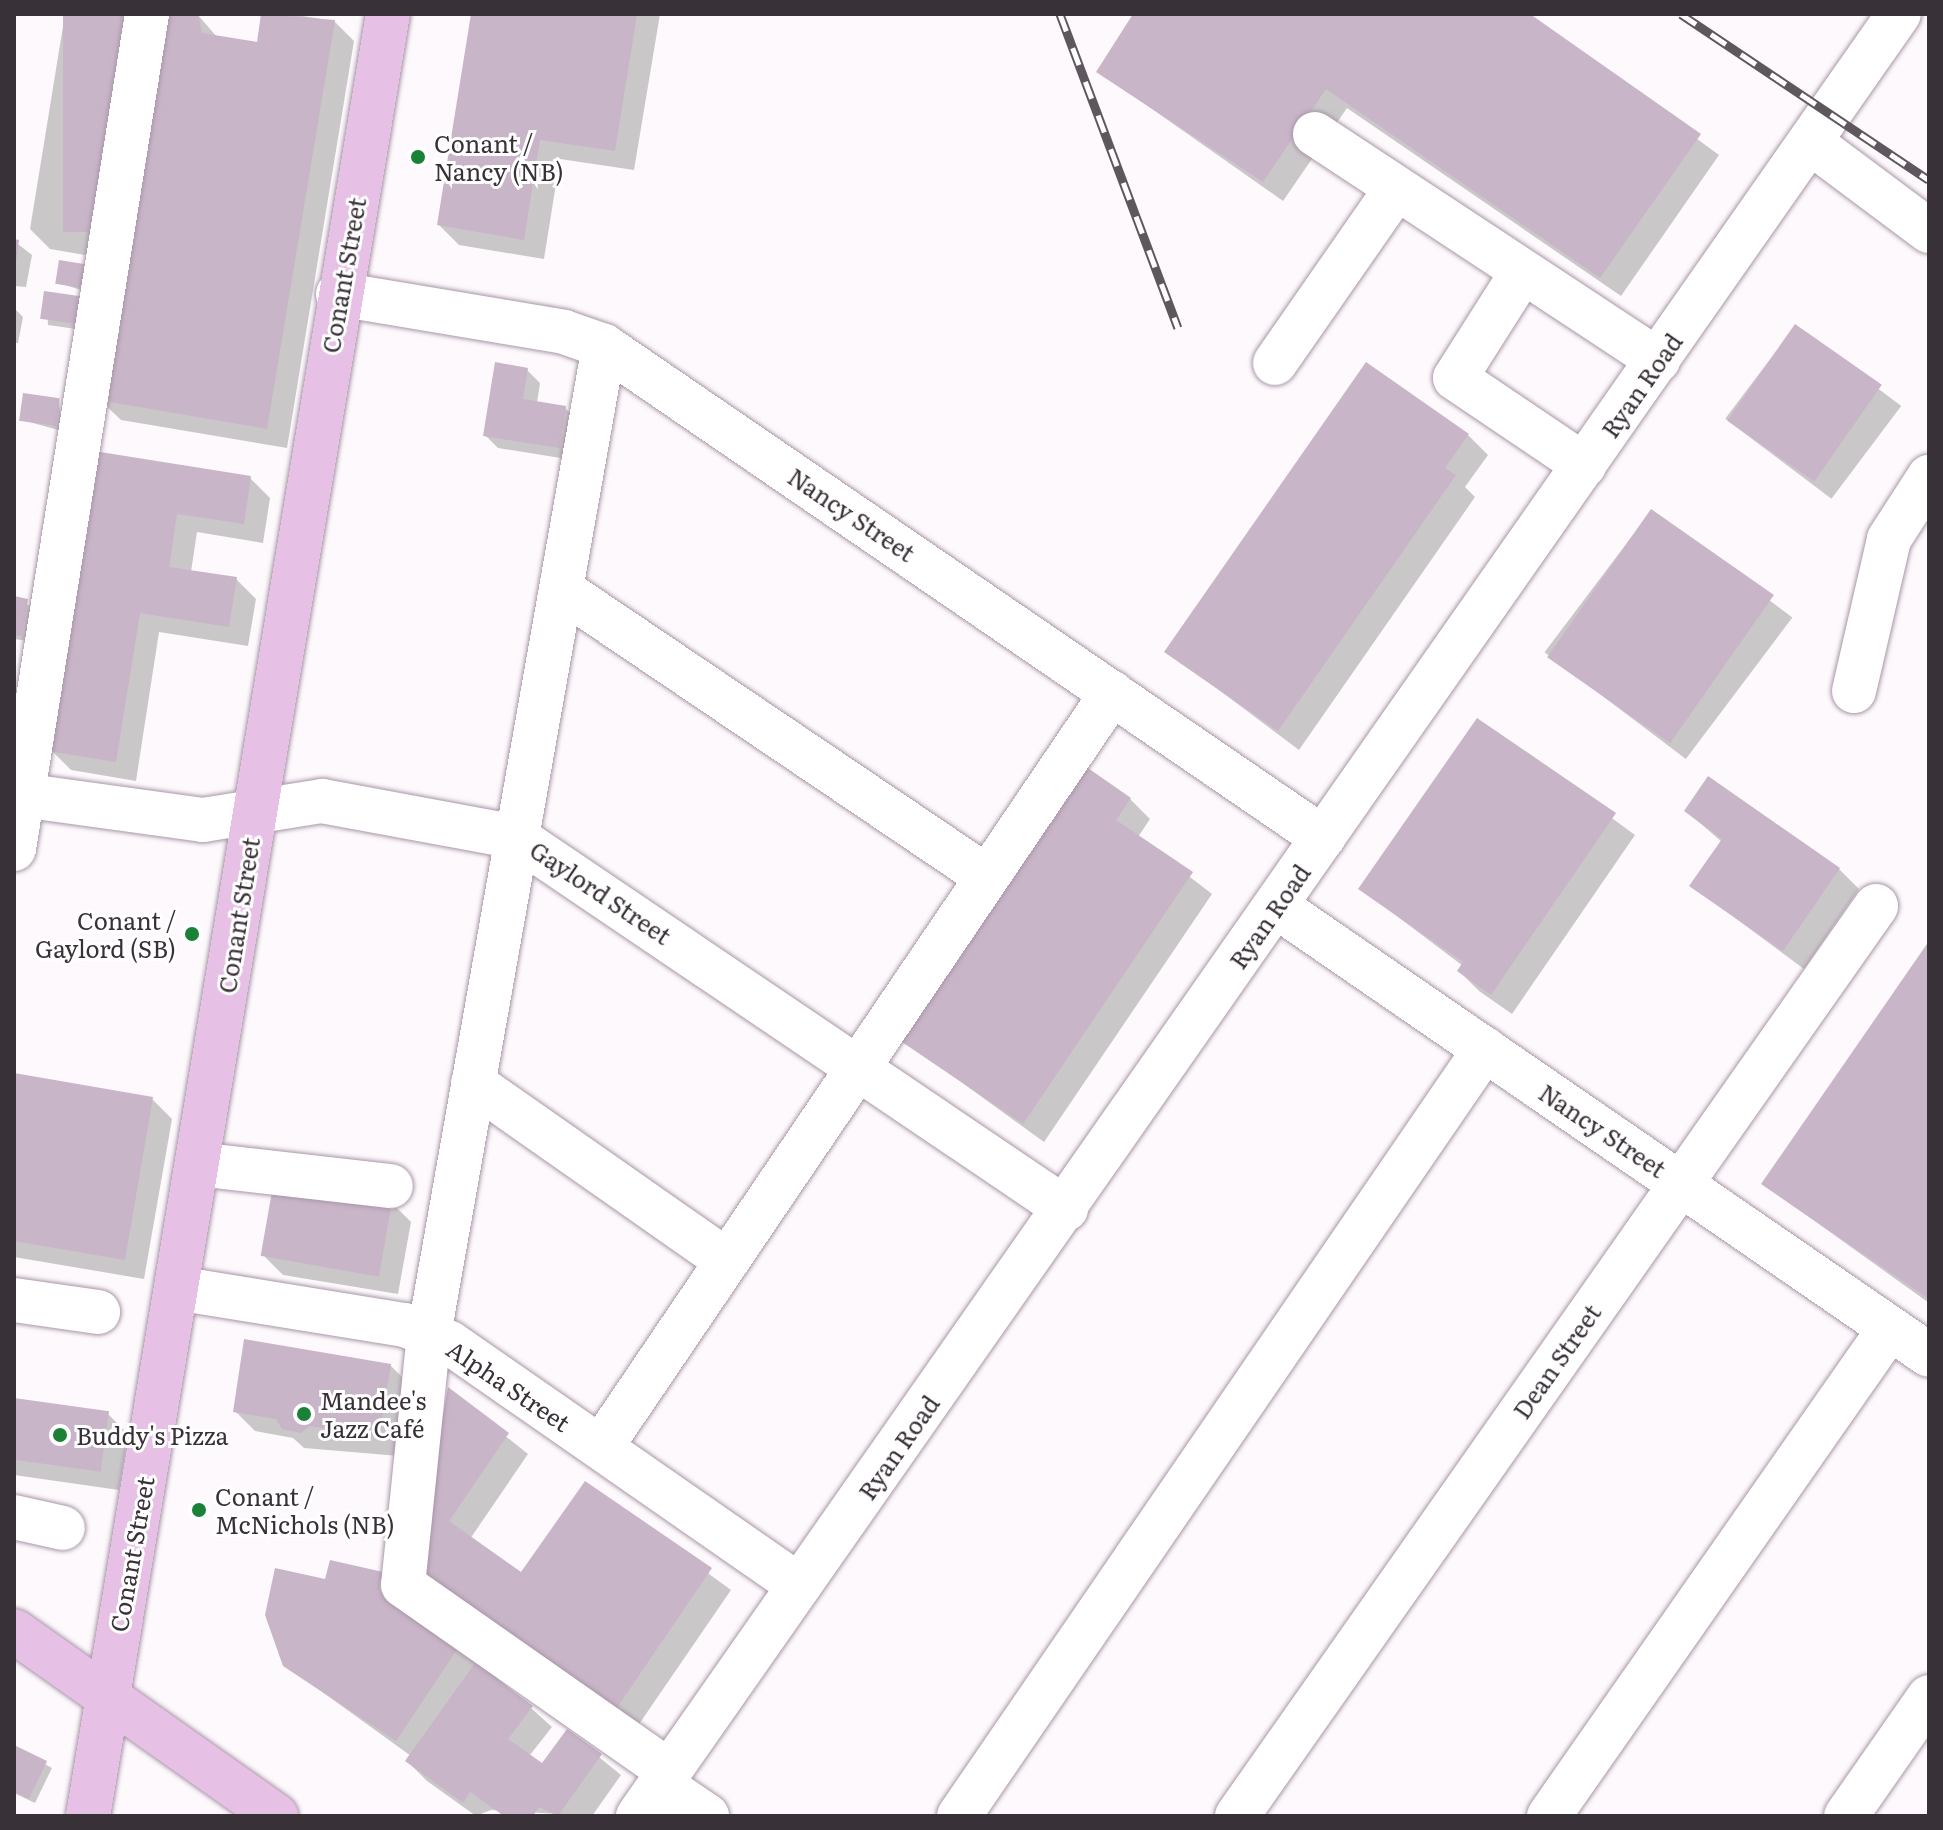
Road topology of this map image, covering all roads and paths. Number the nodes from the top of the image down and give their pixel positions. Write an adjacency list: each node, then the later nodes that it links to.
1 (147, 14): 18 (street)
2 (388, 14): 9 (main road, Conant Street)
3 (1899, 14): 5 (street, Ryan Road)
4 (1315, 134): 6 (street)
5 (1810, 142): 7 (street); 11 (street, Ryan Road)
6 (1396, 189): 8 (street); 12 (street)
7 (1929, 231)
8 (1521, 274): 11 (street); 13 (street)
9 (338, 294): 10 (street, Nancy Street); 19 (main road, Conant Street)
10 (600, 344): 15 (street); 17 (street, Nancy Street)
11 (1658, 360): 13 (street, Ryan Road)
12 (1275, 363)
13 (1584, 465): 21 (street, Ryan Road)
14 (1929, 477): 16 (street)
15 (565, 592): 20 (street); 23 (street)
16 (1854, 691)
17 (1112, 693): 21 (street, Nancy Street); 23 (street)
18 (18, 795): 19 (street, Gaylord Street); 22 (street)
19 (256, 807): 20 (street, Gaylord Street); 29 (main road, Conant Street)
20 (516, 837): 27 (street, Gaylord Street); 28 (street)
21 (1323, 838): 24 (street, Ryan Road)
22 (14, 849)
23 (987, 877): 27 (street)
24 (1276, 906): 26 (street, Nancy Street); 32 (street, Ryan Road)
25 (1876, 906): 30 (street, Dean Street)
26 (1485, 1049): 30 (street, Nancy Street); 51 (street)
27 (858, 1067): 32 (street, Gaylord Street); 33 (street)
28 (473, 1083): 33 (street); 38 (street)
29 (197, 1164): 31 (street); 34 (main road, Conant Street)
30 (1680, 1183): 37 (street, Nancy Street); 52 (street, Dean Street)
31 (391, 1186)
32 (1066, 1209): 43 (street, Ryan Road)
33 (727, 1261): 40 (street)
34 (176, 1288): 38 (street, Alpha Street); 46 (main road, Conant Street)
35 (14, 1300): 36 (street)
36 (98, 1312)
37 (1890, 1328): 39 (street, Nancy Street); 53 (street)
38 (429, 1334): 40 (street, Alpha Street); 47 (street)
39 (1929, 1355)
40 (601, 1447): 43 (street, Alpha Street)
41 (14, 1517): 42 (street)
42 (63, 1528)
43 (799, 1586): 47 (street, Ryan Road)
44 (14, 1631): 46 (main road)
45 (1929, 1697): 54 (street)
46 (107, 1698): 48 (main road, Conant Street); 49 (main road)
47 (656, 1790): 50 (street)
48 (88, 1816)
49 (276, 1816)
50 (707, 1816)
51 (959, 1816)
52 (1237, 1816)
53 (1549, 1816)
54 (1846, 1816)

